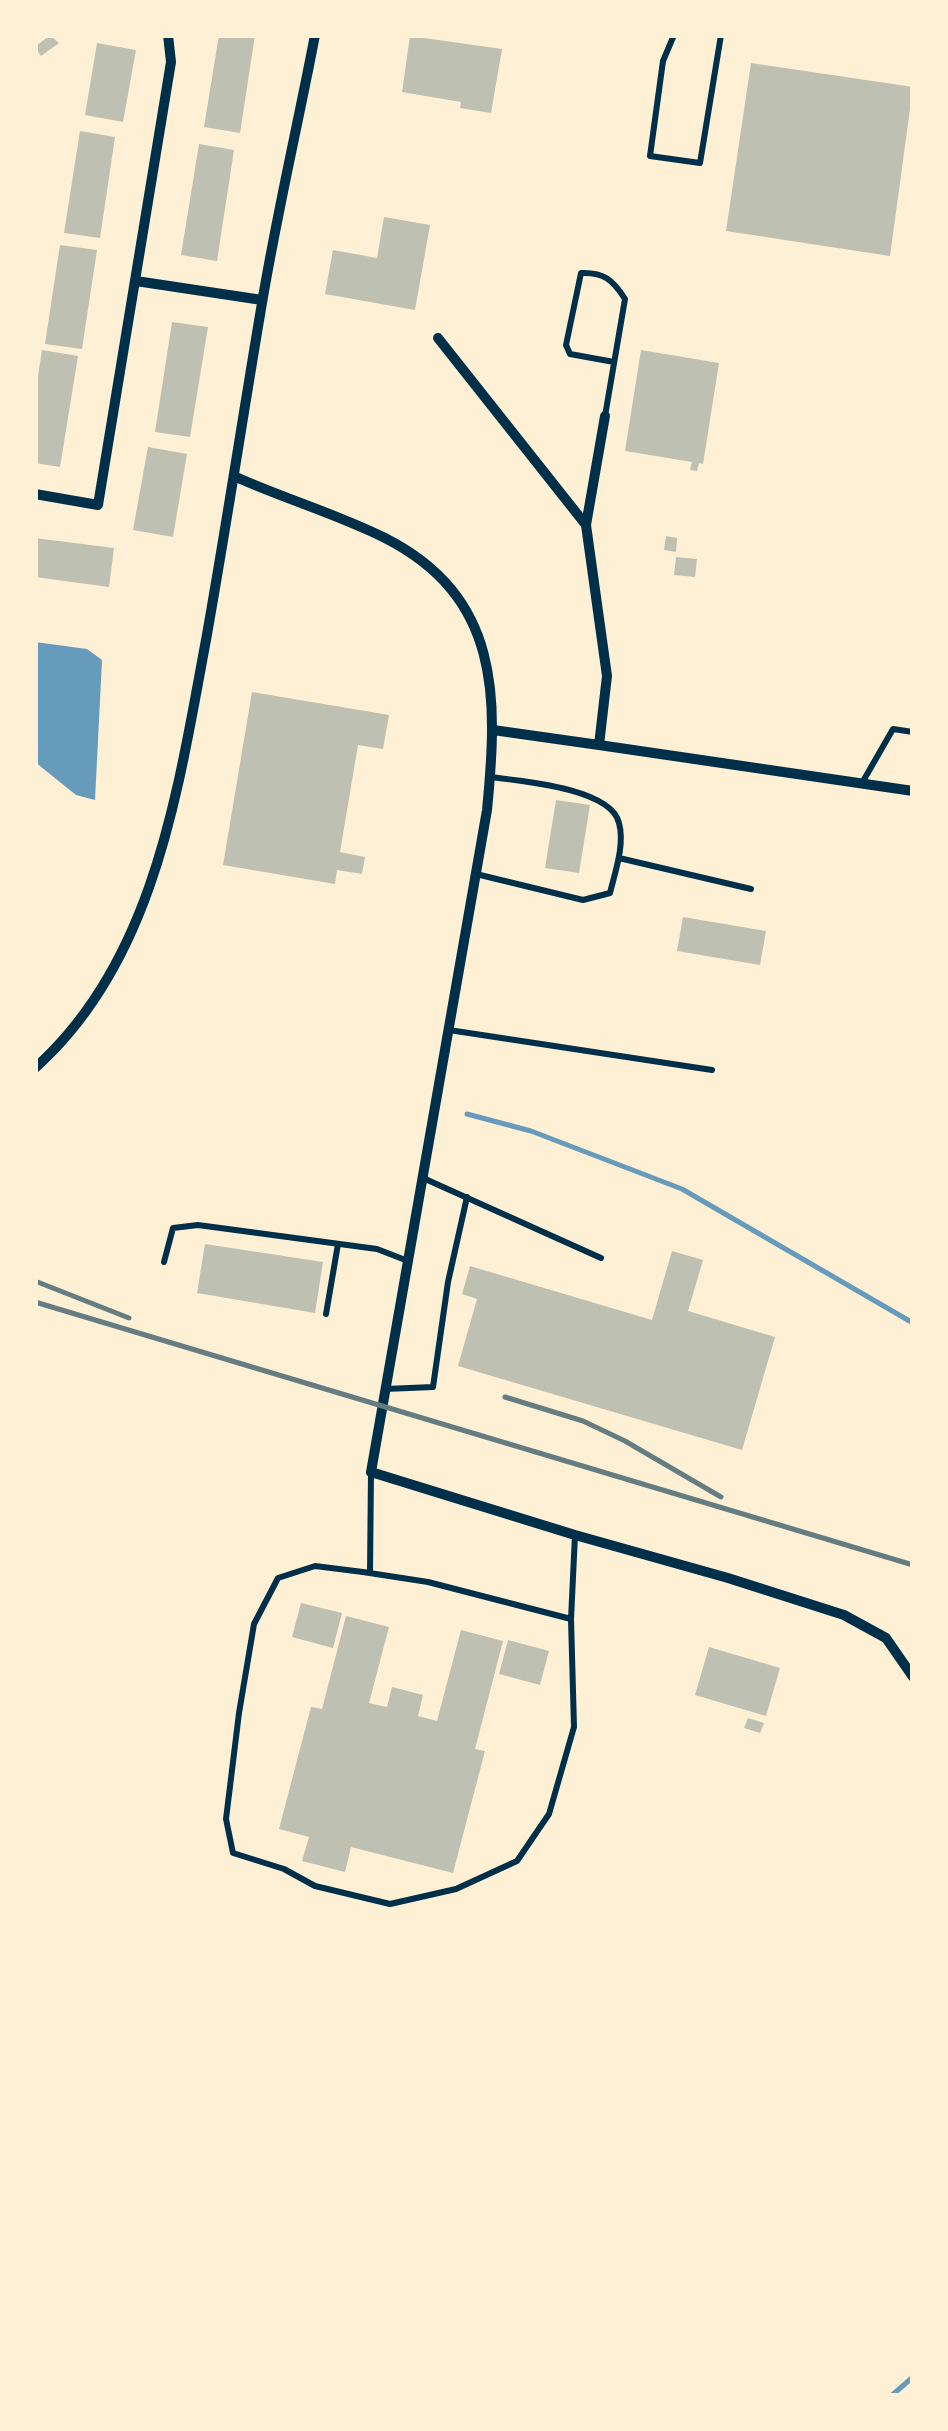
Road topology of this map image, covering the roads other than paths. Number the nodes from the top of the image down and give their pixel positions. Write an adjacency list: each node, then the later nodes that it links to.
1 (168, 35): 5 (street)
2 (316, 35): 6 (street)
3 (674, 35): 4 (lane)
4 (720, 35)
5 (136, 281): 6 (street); 11 (street)
6 (262, 300): 10 (street)
7 (438, 338): 12 (street)
8 (614, 362): 8 (lane); 9 (lane)
9 (605, 416): 12 (street)
10 (236, 477): 13 (street); 23 (street)
11 (35, 494)
12 (586, 525): 15 (street)
13 (492, 730): 15 (street); 16 (street)
14 (913, 732): 17 (lane)
15 (599, 745): 17 (street)
16 (490, 777): 19 (lane); 20 (street)
17 (862, 783): 18 (street)
18 (913, 791)
19 (619, 858): 20 (lane); 21 (lane)
20 (476, 874): 22 (street)
21 (751, 889)
22 (449, 1030): 24 (lane); 25 (street)
23 (35, 1068)
24 (712, 1070)
25 (423, 1178): 26 (lane); 29 (street)
26 (467, 1196): 28 (lane); 32 (lane)
27 (338, 1244): 29 (lane); 30 (lane); 31 (lane)
28 (601, 1258)
29 (408, 1261): 32 (street)
30 (164, 1262)
31 (326, 1314)
32 (385, 1389): 33 (street)
33 (371, 1472): 34 (street); 35 (lane)
34 (575, 1536): 36 (lane); 37 (street)
35 (370, 1573): 36 (lane); 36 (lane)
36 (570, 1619)
37 (913, 1677)

